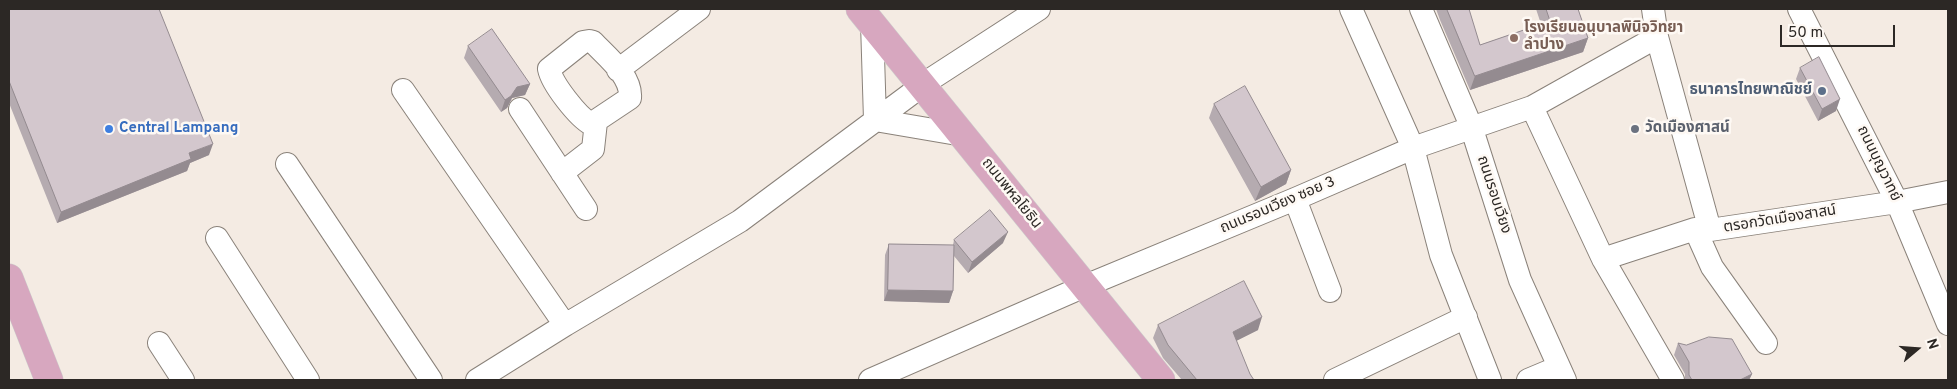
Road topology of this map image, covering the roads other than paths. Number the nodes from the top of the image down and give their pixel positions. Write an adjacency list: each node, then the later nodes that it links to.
1 (698, 9): 9 (street)
2 (1039, 9): 10 (street)
3 (1351, 9): 18 (street)
4 (1421, 9): 16 (street, ถนนรอบเวียง)
5 (1653, 9): 8 (street, ตรอกวัดเมืองสาสน์)
6 (1799, 9): 23 (street, ถนนบุญวาทย์)
7 (866, 16): 10 (main road, ถนนพหลโยธิน); 14 (street)
8 (1657, 37): 12 (street, ถนนรอบเวียง ซอย 3); 25 (street, ตรอกวัดเมืองสาสน์)
9 (618, 70): 15 (street); 15 (street)
10 (923, 85): 14 (street); 17 (main road, ถนนพหลโยธิน)
11 (403, 90): 32 (street)
12 (1532, 106): 16 (street, ถนนรอบเวียง ซอย 3); 27 (street)
13 (520, 109): 20 (street)
14 (875, 120): 17 (street); 32 (street)
15 (596, 122): 20 (street)
16 (1471, 126): 18 (street, ถนนรอบเวียง ซอย 3); 36 (street, ถนนรอบเวียง)
17 (963, 135): 29 (main road, ถนนพหลโยธิน)
18 (1412, 148): 22 (street, ถนนรอบเวียง ซอย 3); 31 (street)
19 (288, 164): 40 (street)
20 (562, 173): 24 (street)
21 (1948, 192): 23 (street, ตรอกวัดเมืองสาสน์)
22 (1295, 199): 29 (street, ถนนรอบเวียง ซอย 3); 30 (street)
23 (1897, 202): 25 (street, ตรอกวัดเมืองสาสน์); 33 (street, ถนนบุญวาทย์)
24 (586, 209)
25 (1703, 230): 27 (street); 35 (street)
26 (217, 238): 39 (street)
27 (1603, 259): 47 (street)
28 (9, 278): 37 (main road)
29 (1085, 286): 42 (street, ถนนรอบเวียง ซอย 3); 43 (main road, ถนนพหลโยธิน)
30 (1330, 291)
31 (1466, 317): 44 (street); 45 (street)
32 (565, 324): 41 (street)
33 (1948, 324)
34 (159, 343): 38 (street)
35 (1766, 343)
36 (1562, 374): 46 (street)
37 (49, 380)
38 (182, 380)
39 (308, 380)
40 (431, 380)
41 (477, 380)
42 (870, 380)
43 (1161, 380)
44 (1335, 380)
45 (1490, 380)
46 (1528, 380)
47 (1673, 380)

